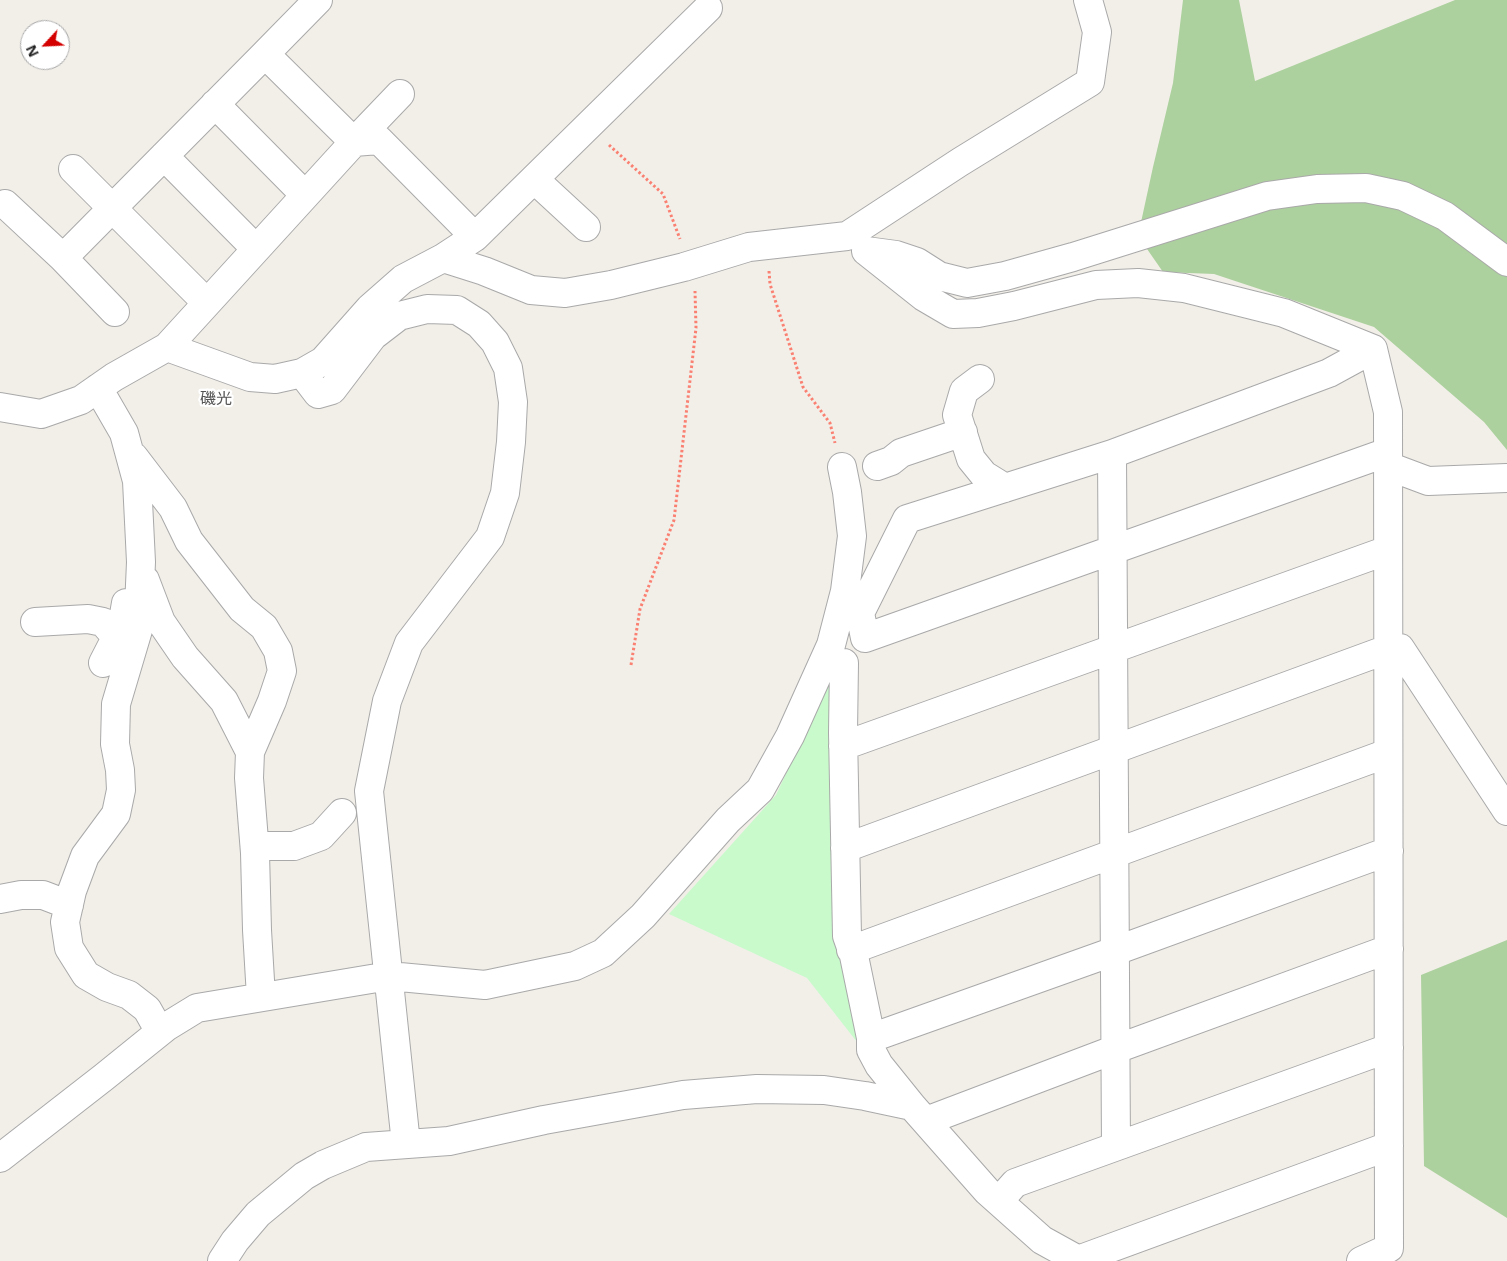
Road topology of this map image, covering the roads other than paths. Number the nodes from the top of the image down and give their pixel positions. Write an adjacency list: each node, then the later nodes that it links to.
1 (318, 0): 4 (street)
2 (1088, 0): 16 (street)
3 (708, 8): 10 (street)
4 (265, 54): 6 (street); 7 (street)
5 (400, 94): 7 (street)
6 (215, 104): 8 (street); 11 (street)
7 (354, 142): 11 (street); 15 (street)
8 (164, 156): 13 (street); 17 (street)
9 (73, 169): 13 (street)
10 (534, 179): 14 (street); 15 (street)
11 (305, 195): 17 (street)
12 (5, 204): 18 (street)
13 (111, 209): 18 (street); 21 (street)
14 (586, 227)
15 (475, 237): 19 (street)
16 (856, 244): 19 (street); 20 (street); 24 (street)
17 (256, 249): 21 (street)
18 (63, 258): 22 (street)
19 (443, 258): 25 (street)
20 (1507, 262)
21 (207, 303): 23 (street)
22 (114, 312)
23 (167, 347): 25 (street); 27 (street)
24 (1373, 350): 31 (street); 32 (street)
25 (302, 373): 61 (street)
26 (980, 378): 29 (street)
27 (98, 388): 28 (street); 30 (street)
28 (0, 407)
29 (962, 432): 33 (street); 36 (street)
30 (129, 450): 39 (street); 48 (street)
31 (1112, 454): 36 (street); 38 (street)
32 (1388, 459): 35 (street); 37 (street); 38 (street)
33 (877, 466)
34 (842, 467): 61 (street)
35 (1507, 478)
36 (1006, 488): 38 (street)
37 (1388, 550): 42 (street); 43 (street)
38 (1113, 551): 42 (street)
39 (141, 570): 41 (street); 48 (street); 57 (street)
40 (35, 622): 41 (street)
41 (116, 637): 44 (street)
42 (1114, 648): 46 (street); 47 (street)
43 (1388, 649): 47 (street); 49 (street); 50 (street)
44 (103, 663)
45 (844, 663): 46 (street)
46 (843, 746): 53 (street)
47 (1114, 751): 53 (street); 55 (street)
48 (250, 752): 52 (street)
49 (1388, 753): 54 (street); 55 (street)
50 (1507, 811)
51 (342, 812): 52 (street)
52 (254, 846): 62 (street)
53 (845, 848): 59 (street)
54 (1388, 851): 58 (street); 60 (street)
55 (1115, 852): 59 (street); 60 (street)
56 (0, 899): 57 (street)
57 (69, 905): 63 (street)
58 (1389, 949): 65 (street); 66 (street)
59 (851, 950): 64 (street)
60 (1115, 951): 64 (street); 66 (street)
61 (389, 976): 62 (street); 68 (street)
62 (261, 997): 63 (street)
63 (160, 1032): 71 (street)
64 (871, 1038): 67 (street)
65 (1389, 1048): 69 (street); 70 (street)
66 (1116, 1049): 67 (street); 69 (street)
67 (919, 1114): 68 (street); 72 (street)
68 (406, 1144): 74 (street)
69 (1116, 1146): 72 (street)
70 (1389, 1146): 73 (street); 75 (street)
71 (0, 1158)
72 (999, 1201): 73 (street)
73 (1079, 1260)
74 (222, 1261)
75 (1361, 1261)

